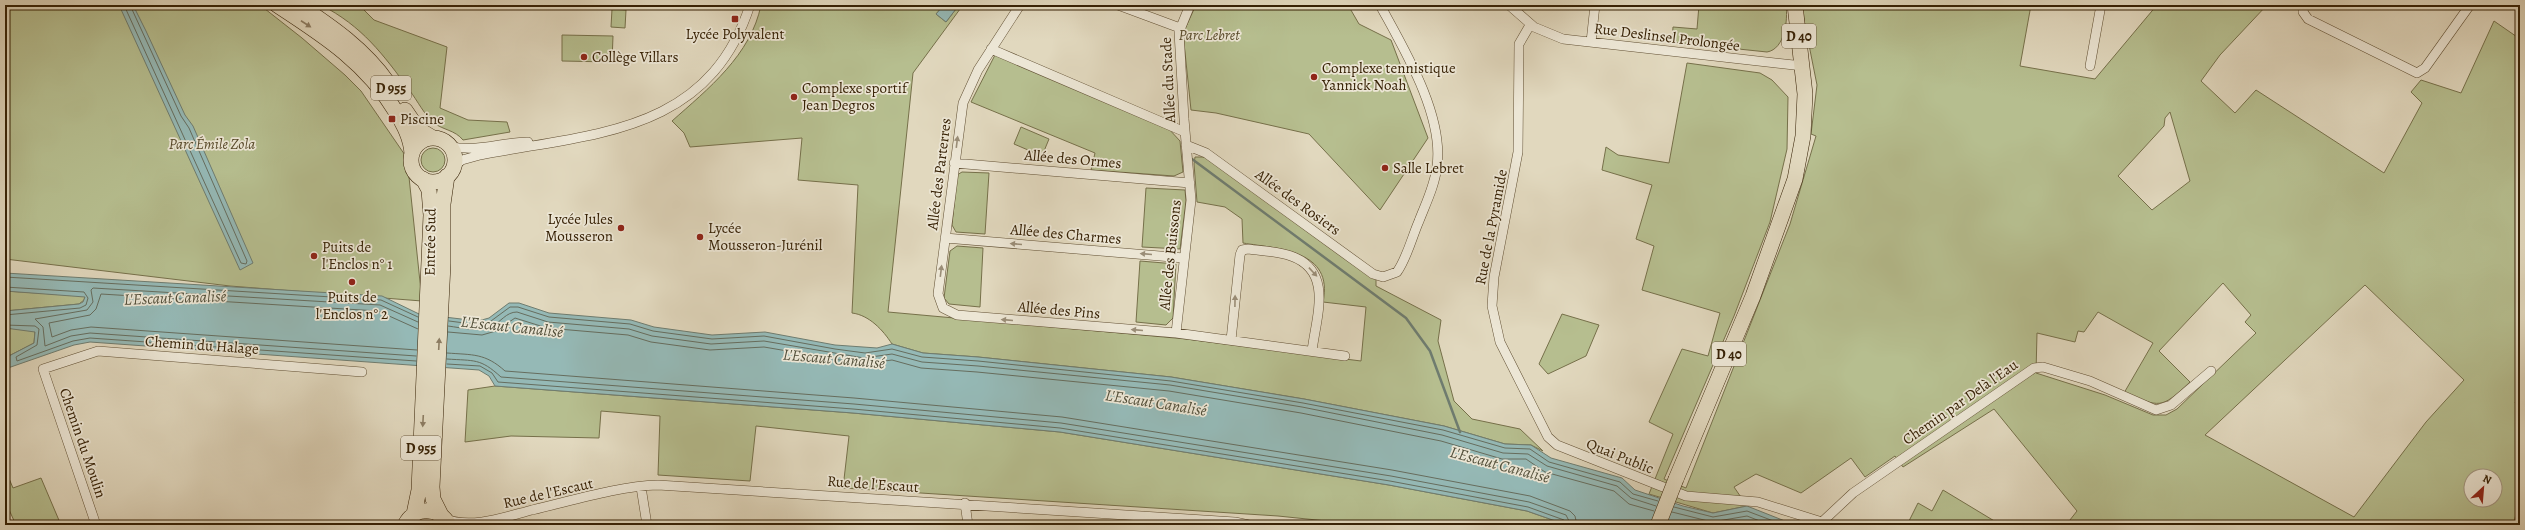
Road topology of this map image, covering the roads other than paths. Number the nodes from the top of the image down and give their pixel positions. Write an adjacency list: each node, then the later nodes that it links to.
1 (277, 5): 26 (main road, D 955, one-way to 26)
2 (299, 5): 22 (main road, D 955)
3 (750, 5): 23 (street)
4 (1020, 5): 18 (street, Allée des Parterres)
5 (1118, 5): 16 (street)
6 (1190, 5): 16 (street, Allée du Stade)
7 (1380, 5): 24 (street, Allée des Rosiers)
8 (1509, 5): 15 (street)
9 (1595, 5): 17 (street)
10 (1791, 5): 19 (main road, D 40)
11 (1795, 5): 19 (main road, D 40)
12 (2101, 5): 20 (street)
13 (2304, 5): 14 (street)
14 (2470, 5)
15 (1530, 24): 17 (street, Rue Deslinsel Prolongée); 43 (street, Rue de la Pyramide)
16 (1180, 28): 21 (street, Allée du Stade)
17 (1591, 42): 19 (street, Rue Deslinsel Prolongée)
18 (991, 49): 21 (street); 27 (street, Allée des Parterres, one-way to 18)
19 (1799, 66): 44 (main road, D 40)
20 (2090, 66)
21 (1185, 132): 24 (street, Allée des Buissons)
22 (433, 138): 25 (main road); 26 (main road)
23 (543, 142): 25 (street); 28 (street)
24 (1186, 145): 30 (street, Allée des Buissons)
25 (449, 146): 28 (main road)
26 (412, 154): 29 (main road)
27 (954, 163): 30 (street, Allée des Ormes); 31 (street, Allée des Parterres)
28 (451, 171): 29 (main road); 33 (main road, Entrée Sud / D 955)
29 (423, 180): 33 (main road, Entrée Sud / D 955)
30 (1190, 182): 32 (street, Allée des Buissons)
31 (945, 238): 32 (street, Allée des Charmes, one-way to 31); 34 (street, Allée des Parterres, one-way to 31)
32 (1184, 258): 35 (street, Allée des Buissons)
33 (435, 304): 42 (main road, D 955)
34 (943, 308): 35 (street, Allée des Pins, one-way to 34)
35 (1176, 333): 36 (street, Allée des Pins)
36 (1231, 340): 37 (street, Allée des Pins); 37 (street, one-way to 37)
37 (1312, 351): 38 (street, Allée des Pins)
38 (1345, 356)
39 (43, 369): 41 (street, Chemin du Halage); 52 (street, Chemin du Moulin)
40 (2211, 371): 51 (street, Chemin par Delà l'Eau)
41 (362, 372)
42 (431, 383): 49 (main road, D 955, one-way to 49); 50 (main road, D 955)
43 (1560, 447): 44 (street, Quai Public)
44 (1673, 485): 51 (street, Quai Public); 58 (main road, D 40, bridge)
45 (641, 487): 46 (street, Rue de l'Escaut); 48 (street, Rue de l'Escaut); 54 (street)
46 (965, 503): 47 (street, Rue de l'Escaut); 55 (street)
47 (1146, 515): 56 (street); 57 (street, Rue de l'Escaut)
48 (499, 518): 50 (street, Rue de l'Escaut); 53 (street, Rue de l'Escaut)
49 (410, 520): 50 (main road)
50 (445, 520)
51 (1822, 522)
52 (96, 525)
53 (486, 525)
54 (648, 525)
55 (968, 525)
56 (1146, 525)
57 (1249, 525)
58 (1658, 525)

